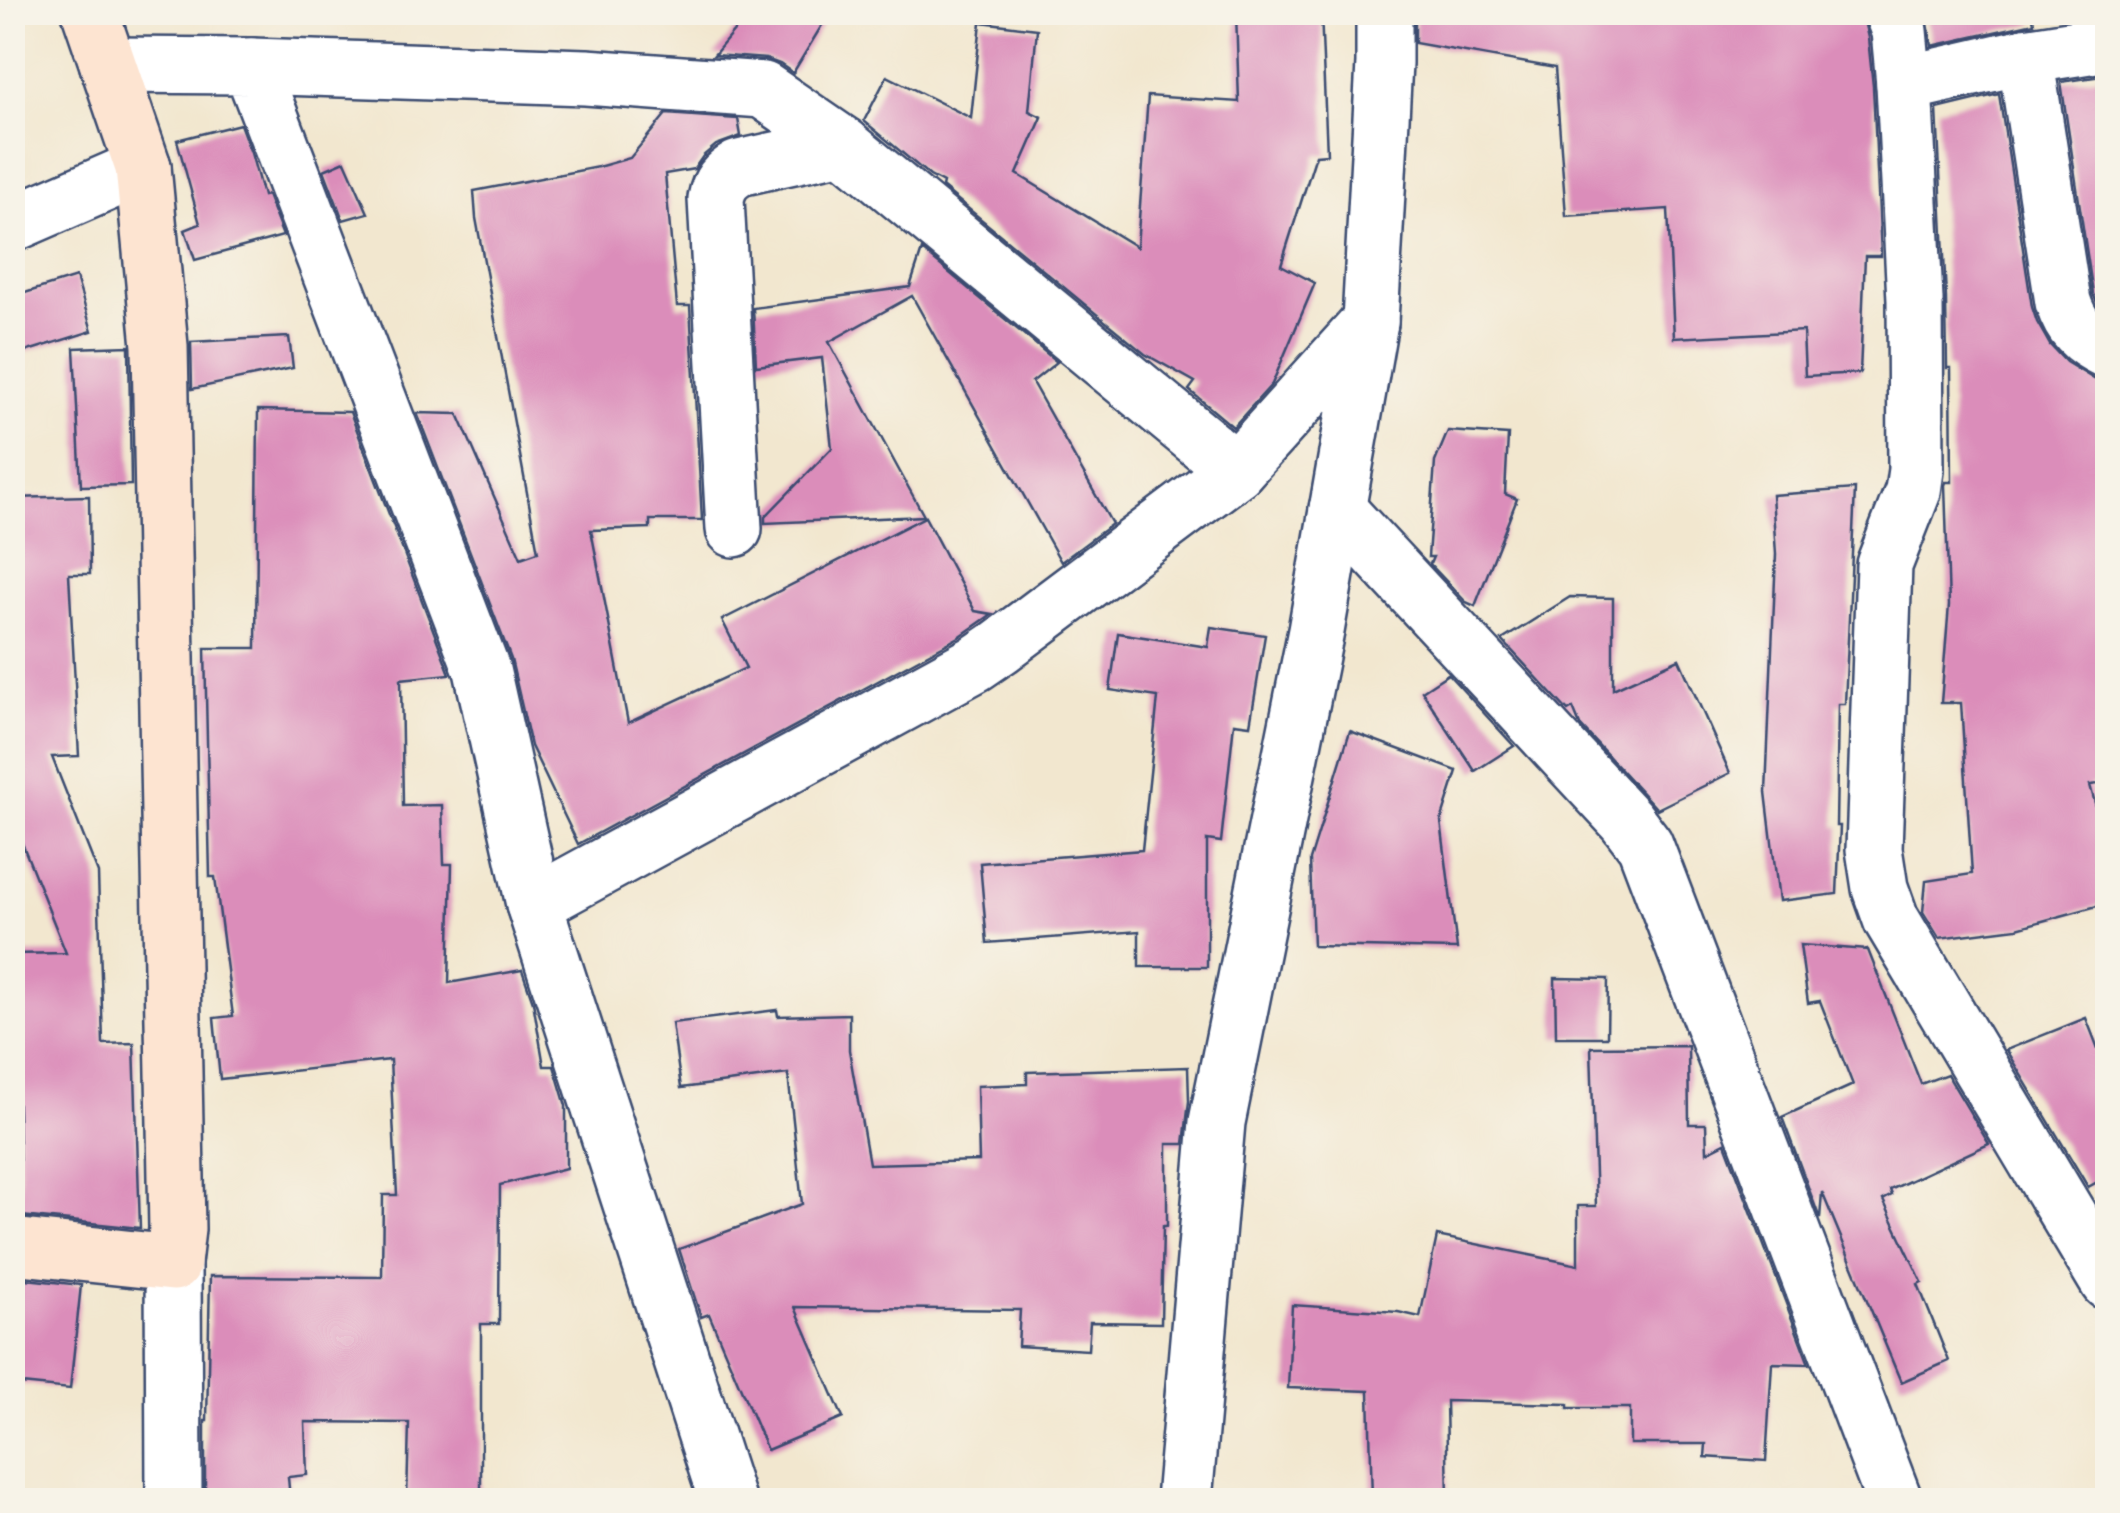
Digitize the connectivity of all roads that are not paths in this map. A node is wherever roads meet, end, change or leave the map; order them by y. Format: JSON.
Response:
{"nodes":[{"id":1,"x":90,"y":12,"type":"edge"},
{"id":2,"x":1384,"y":38,"type":"edge"},
{"id":3,"x":2108,"y":44,"type":"edge"},
{"id":4,"x":1899,"y":49,"type":"edge"},
{"id":5,"x":2025,"y":56,"type":"junction"},
{"id":6,"x":108,"y":65,"type":"junction"},
{"id":7,"x":251,"y":66,"type":"junction"},
{"id":8,"x":843,"y":145,"type":"junction"},
{"id":9,"x":143,"y":167,"type":"junction"},
{"id":10,"x":12,"y":224,"type":"edge"},
{"id":11,"x":1370,"y":322,"type":"junction"},
{"id":12,"x":2108,"y":350,"type":"edge"},
{"id":13,"x":1236,"y":470,"type":"junction"},
{"id":14,"x":1336,"y":509,"type":"junction"},
{"id":15,"x":734,"y":529,"type":"dead end"},
{"id":16,"x":534,"y":904,"type":"junction"},
{"id":17,"x":12,"y":1246,"type":"edge"},
{"id":18,"x":173,"y":1264,"type":"junction"},
{"id":19,"x":2108,"y":1282,"type":"edge"},
{"id":20,"x":174,"y":1500,"type":"edge"},
{"id":21,"x":726,"y":1500,"type":"edge"},
{"id":22,"x":1184,"y":1500,"type":"edge"},
{"id":23,"x":1894,"y":1500,"type":"edge"}],
"edges":[{"from":1,"to":6,"type":"main road"},
{"from":2,"to":11,"type":"street"},
{"from":3,"to":5,"type":"street"},
{"from":4,"to":5,"type":"street"},
{"from":4,"to":19,"type":"street"},
{"from":5,"to":12,"type":"street"},
{"from":6,"to":7,"type":"street"},
{"from":6,"to":9,"type":"main road"},
{"from":7,"to":8,"type":"street"},
{"from":7,"to":16,"type":"street"},
{"from":8,"to":13,"type":"street"},
{"from":8,"to":15,"type":"street"},
{"from":9,"to":10,"type":"street"},
{"from":9,"to":18,"type":"main road"},
{"from":11,"to":13,"type":"street"},
{"from":11,"to":14,"type":"street"},
{"from":13,"to":16,"type":"street"},
{"from":14,"to":22,"type":"street"},
{"from":14,"to":23,"type":"street"},
{"from":16,"to":21,"type":"street"},
{"from":17,"to":18,"type":"main road"},
{"from":18,"to":20,"type":"street"}]}
